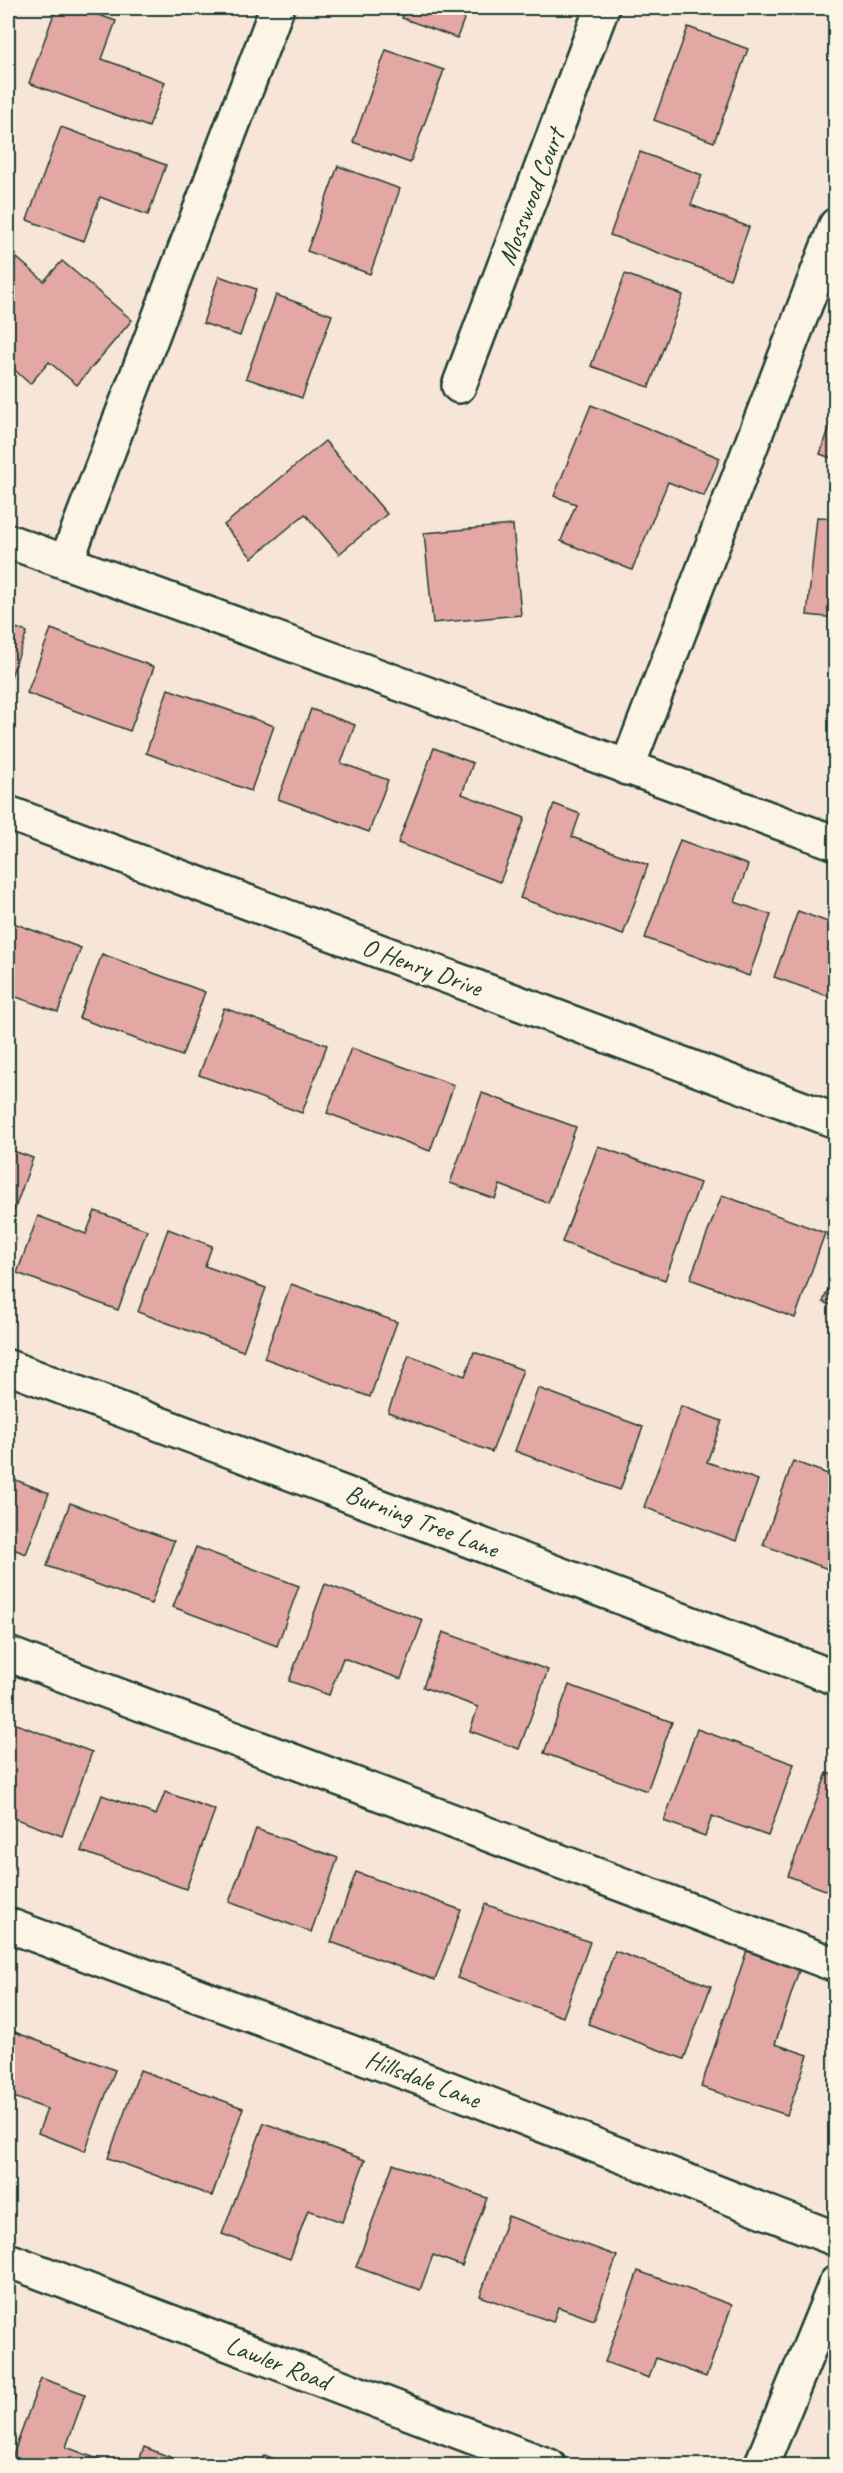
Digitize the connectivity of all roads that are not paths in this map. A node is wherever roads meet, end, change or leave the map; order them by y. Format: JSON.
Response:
{"nodes":[{"id":1,"x":277,"y":8,"type":"edge"},
{"id":2,"x":602,"y":8,"type":"edge"},
{"id":3,"x":836,"y":225,"type":"edge"},
{"id":4,"x":459,"y":386,"type":"dead end"},
{"id":5,"x":8,"y":541,"type":"edge"},
{"id":6,"x":66,"y":562,"type":"junction"},
{"id":7,"x":627,"y":768,"type":"junction"},
{"id":8,"x":8,"y":813,"type":"edge"},
{"id":9,"x":836,"y":843,"type":"edge"},
{"id":10,"x":836,"y":1121,"type":"edge"},
{"id":11,"x":8,"y":1367,"type":"edge"},
{"id":12,"x":8,"y":1654,"type":"edge"},
{"id":13,"x":836,"y":1678,"type":"edge"},
{"id":14,"x":8,"y":1925,"type":"edge"},
{"id":15,"x":836,"y":1965,"type":"edge"},
{"id":16,"x":836,"y":2239,"type":"edge"},
{"id":17,"x":8,"y":2260,"type":"edge"},
{"id":18,"x":836,"y":2283,"type":"edge"},
{"id":19,"x":549,"y":2466,"type":"edge"},
{"id":20,"x":761,"y":2466,"type":"edge"}],
"edges":[{"from":1,"to":6,"type":"street"},
{"from":2,"to":4,"type":"street","name":"Mosswood Court"},
{"from":3,"to":7,"type":"street"},
{"from":5,"to":6,"type":"street"},
{"from":6,"to":7,"type":"street"},
{"from":7,"to":9,"type":"street"},
{"from":8,"to":10,"type":"street","name":"O Henry Drive"},
{"from":11,"to":13,"type":"street","name":"Burning Tree Lane"},
{"from":12,"to":15,"type":"street"},
{"from":14,"to":16,"type":"street","name":"Hillsdale Lane"},
{"from":17,"to":19,"type":"street","name":"Lawler Road"},
{"from":18,"to":20,"type":"street"}]}
